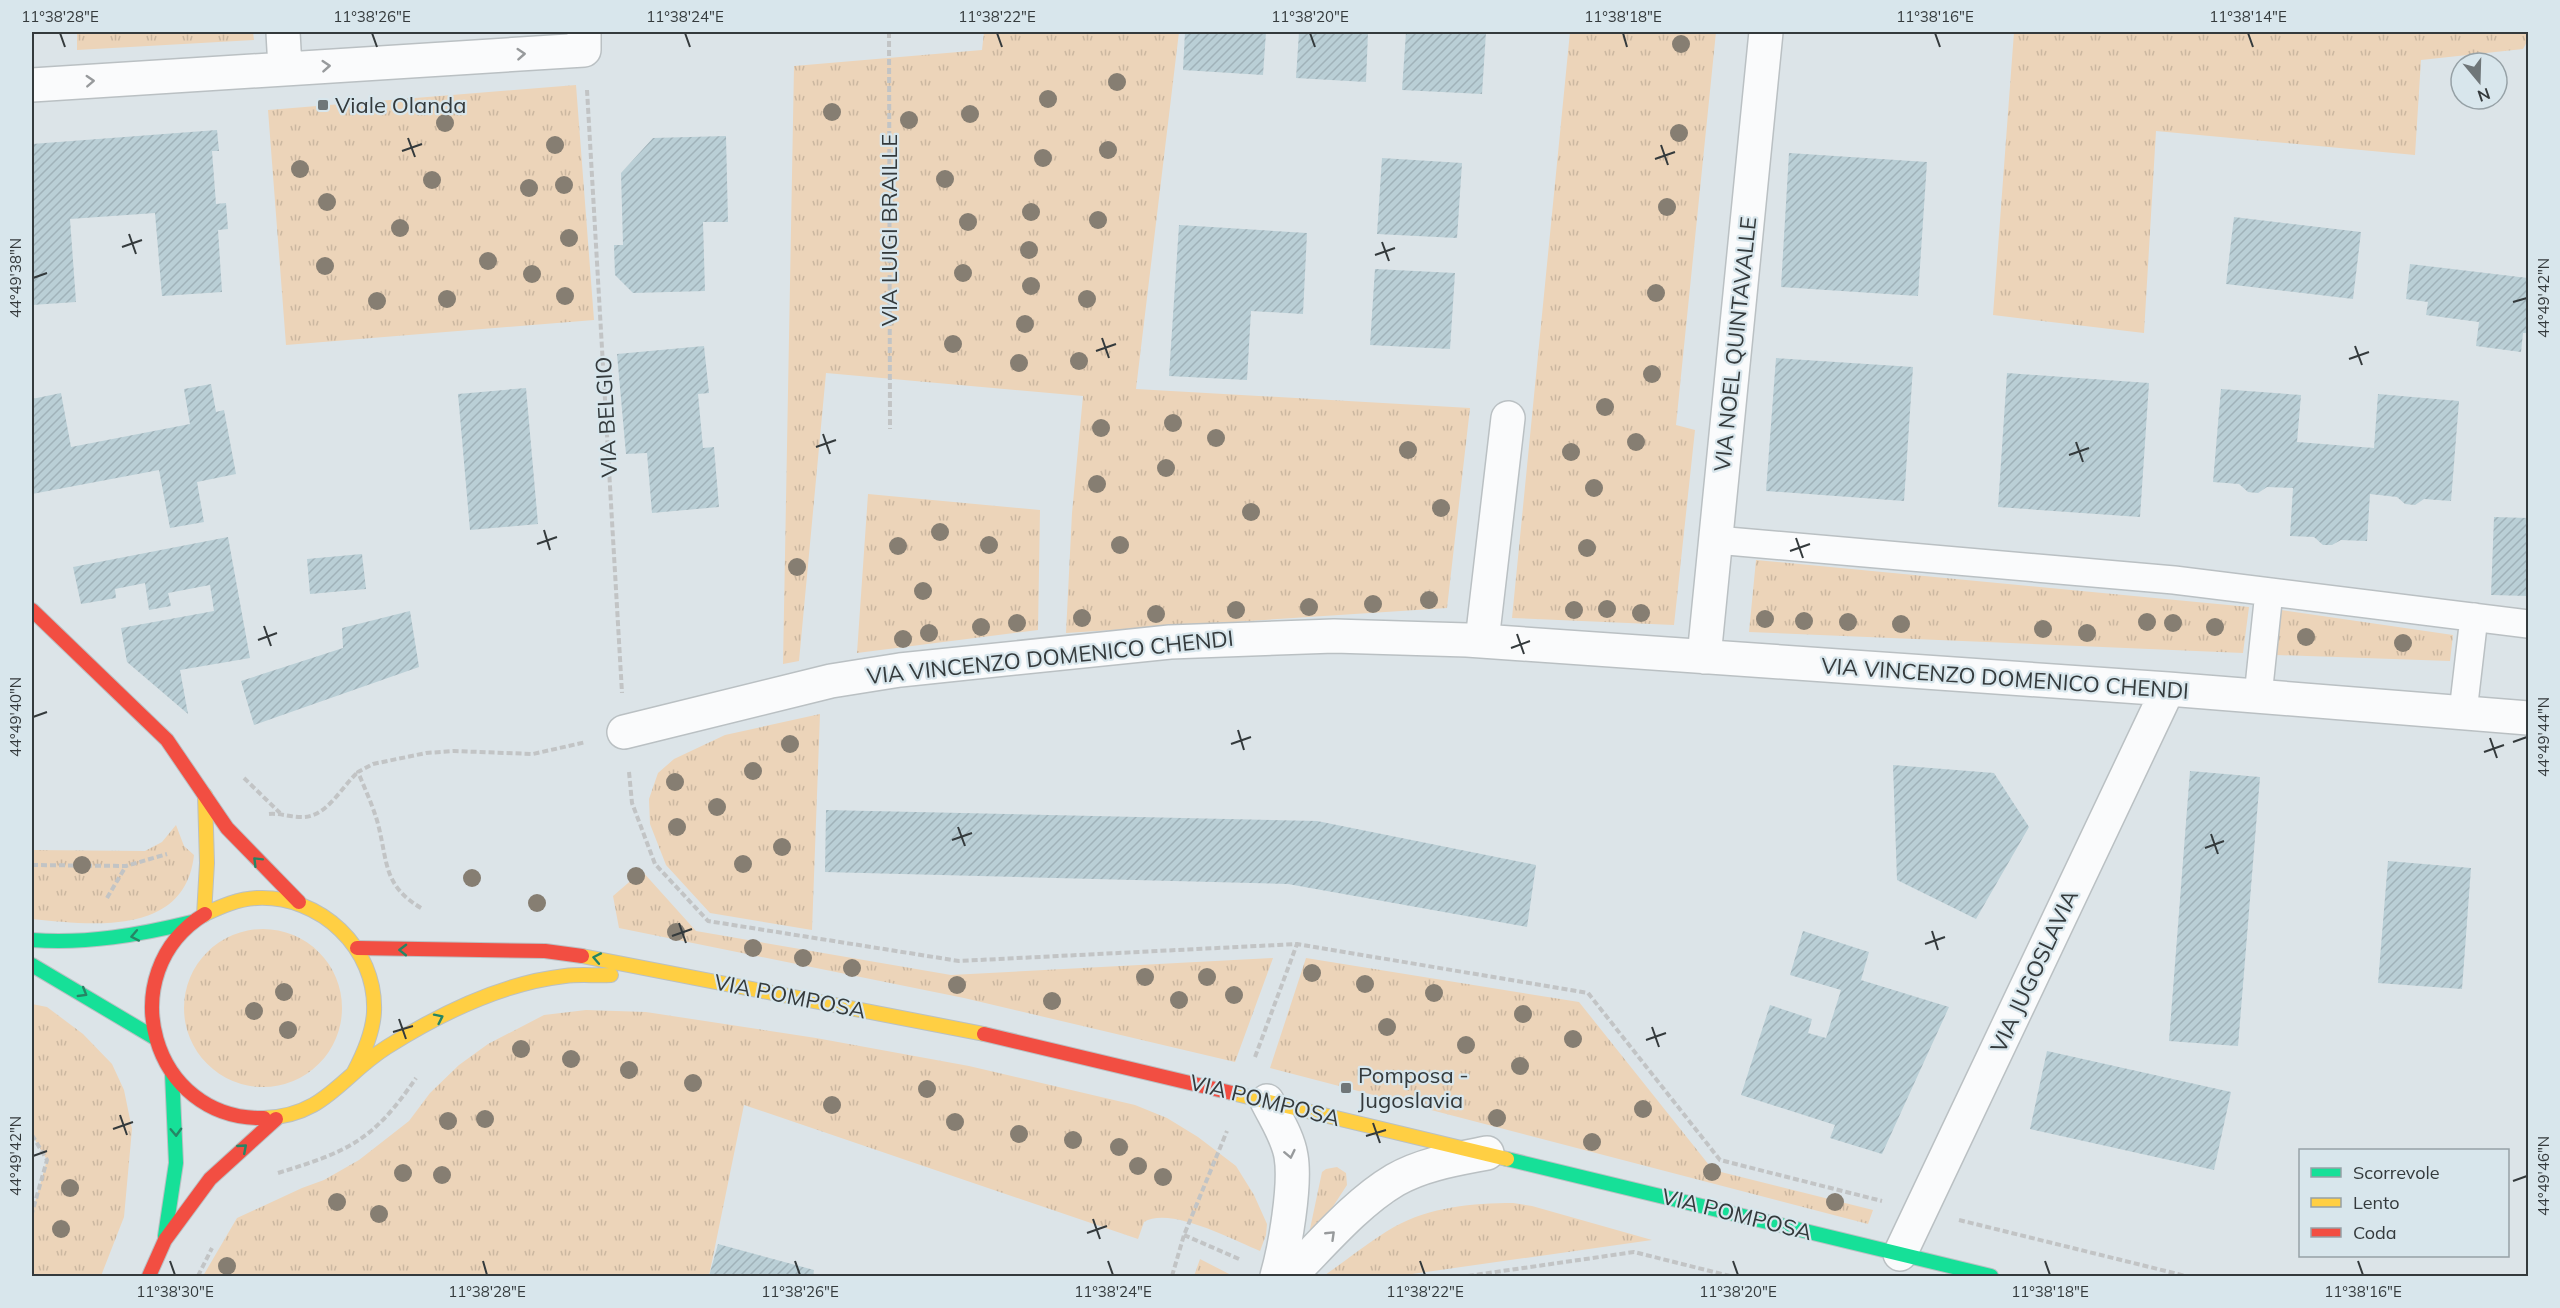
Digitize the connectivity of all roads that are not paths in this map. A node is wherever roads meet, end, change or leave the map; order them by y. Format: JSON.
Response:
{"nodes":[{"id":1,"x":283,"y":32,"type":"edge"},
{"id":2,"x":1766,"y":32,"type":"edge"},
{"id":3,"x":584,"y":41,"type":"edge"},
{"id":4,"x":285,"y":69,"type":"junction"},
{"id":5,"x":32,"y":76,"type":"edge"},
{"id":6,"x":1508,"y":418,"type":"dead end"},
{"id":7,"x":1716,"y":540,"type":"junction"},
{"id":8,"x":2269,"y":592,"type":"junction"},
{"id":9,"x":32,"y":610,"type":"edge"},
{"id":10,"x":2474,"y":617,"type":"junction"},
{"id":11,"x":2529,"y":624,"type":"edge"},
{"id":12,"x":1482,"y":641,"type":"junction"},
{"id":13,"x":1704,"y":657,"type":"junction"},
{"id":14,"x":2168,"y":689,"type":"junction"},
{"id":15,"x":2258,"y":696,"type":"junction"},
{"id":16,"x":2463,"y":712,"type":"junction"},
{"id":17,"x":2529,"y":718,"type":"edge"},
{"id":18,"x":624,"y":732,"type":"road end"},
{"id":19,"x":205,"y":795,"type":"junction"},
{"id":20,"x":299,"y":902,"type":"junction"},
{"id":21,"x":198,"y":918,"type":"junction"},
{"id":22,"x":32,"y":940,"type":"edge"},
{"id":23,"x":357,"y":948,"type":"junction"},
{"id":24,"x":32,"y":965,"type":"edge"},
{"id":25,"x":675,"y":975,"type":"junction"},
{"id":26,"x":155,"y":1038,"type":"junction"},
{"id":27,"x":354,"y":1072,"type":"junction"},
{"id":28,"x":172,"y":1073,"type":"junction"},
{"id":29,"x":1267,"y":1101,"type":"junction"},
{"id":30,"x":276,"y":1119,"type":"junction"},
{"id":31,"x":1487,"y":1153,"type":"junction"},
{"id":32,"x":165,"y":1240,"type":"junction"},
{"id":33,"x":1900,"y":1254,"type":"junction"},
{"id":34,"x":149,"y":1276,"type":"edge"},
{"id":35,"x":1282,"y":1276,"type":"edge"},
{"id":36,"x":1991,"y":1276,"type":"edge"}],
"edges":[{"from":1,"to":4,"type":"street"},
{"from":2,"to":7,"type":"street","name":"VIA NOEL QUINTAVALLE"},
{"from":4,"to":3,"type":"street","one_way":true},
{"from":5,"to":4,"type":"street","one_way":true},
{"from":6,"to":12,"type":"street"},
{"from":7,"to":8,"type":"lane"},
{"from":7,"to":13,"type":"street","name":"VIA NOEL QUINTAVALLE"},
{"from":8,"to":10,"type":"lane"},
{"from":8,"to":15,"type":"lane"},
{"from":9,"to":19,"type":"main road"},
{"from":10,"to":11,"type":"lane"},
{"from":10,"to":16,"type":"lane"},
{"from":12,"to":13,"type":"street","name":"VIA VINCENZO DOMENICO CHENDI"},
{"from":12,"to":18,"type":"street","name":"VIA VINCENZO DOMENICO CHENDI"},
{"from":13,"to":14,"type":"street","name":"VIA VINCENZO DOMENICO CHENDI"},
{"from":14,"to":15,"type":"street","name":"VIA VINCENZO DOMENICO CHENDI"},
{"from":14,"to":33,"type":"street","name":"VIA JUGOSLAVIA"},
{"from":15,"to":16,"type":"street","name":"VIA VINCENZO DOMENICO CHENDI"},
{"from":16,"to":17,"type":"street","name":"VIA VINCENZO DOMENICO CHENDI"},
{"from":20,"to":19,"type":"main road","one_way":true},
{"from":19,"to":21,"type":"main road"},
{"from":20,"to":21,"type":"main road","name":"VIA POMPOSA"},
{"from":20,"to":23,"type":"main road","name":"VIA POMPOSA"},
{"from":21,"to":22,"type":"main road","name":"VIA POMPOSA","one_way":true},
{"from":21,"to":26,"type":"main road","name":"VIA POMPOSA"},
{"from":25,"to":23,"type":"main road","name":"VIA POMPOSA","one_way":true},
{"from":23,"to":27,"type":"main road","name":"VIA POMPOSA"},
{"from":24,"to":26,"type":"main road","one_way":true},
{"from":27,"to":25,"type":"main road","name":"VIA POMPOSA","one_way":true},
{"from":25,"to":29,"type":"main road","name":"VIA POMPOSA"},
{"from":26,"to":28,"type":"main road","name":"VIA POMPOSA"},
{"from":27,"to":30,"type":"main road","name":"VIA POMPOSA"},
{"from":28,"to":30,"type":"main road","name":"VIA POMPOSA"},
{"from":28,"to":32,"type":"main road","one_way":true},
{"from":29,"to":31,"type":"main road","name":"VIA POMPOSA"},
{"from":29,"to":35,"type":"street","one_way":true},
{"from":32,"to":30,"type":"main road","one_way":true},
{"from":31,"to":33,"type":"main road","name":"VIA POMPOSA"},
{"from":35,"to":31,"type":"street","one_way":true},
{"from":32,"to":34,"type":"main road"},
{"from":33,"to":36,"type":"main road","name":"VIA POMPOSA"}]}
